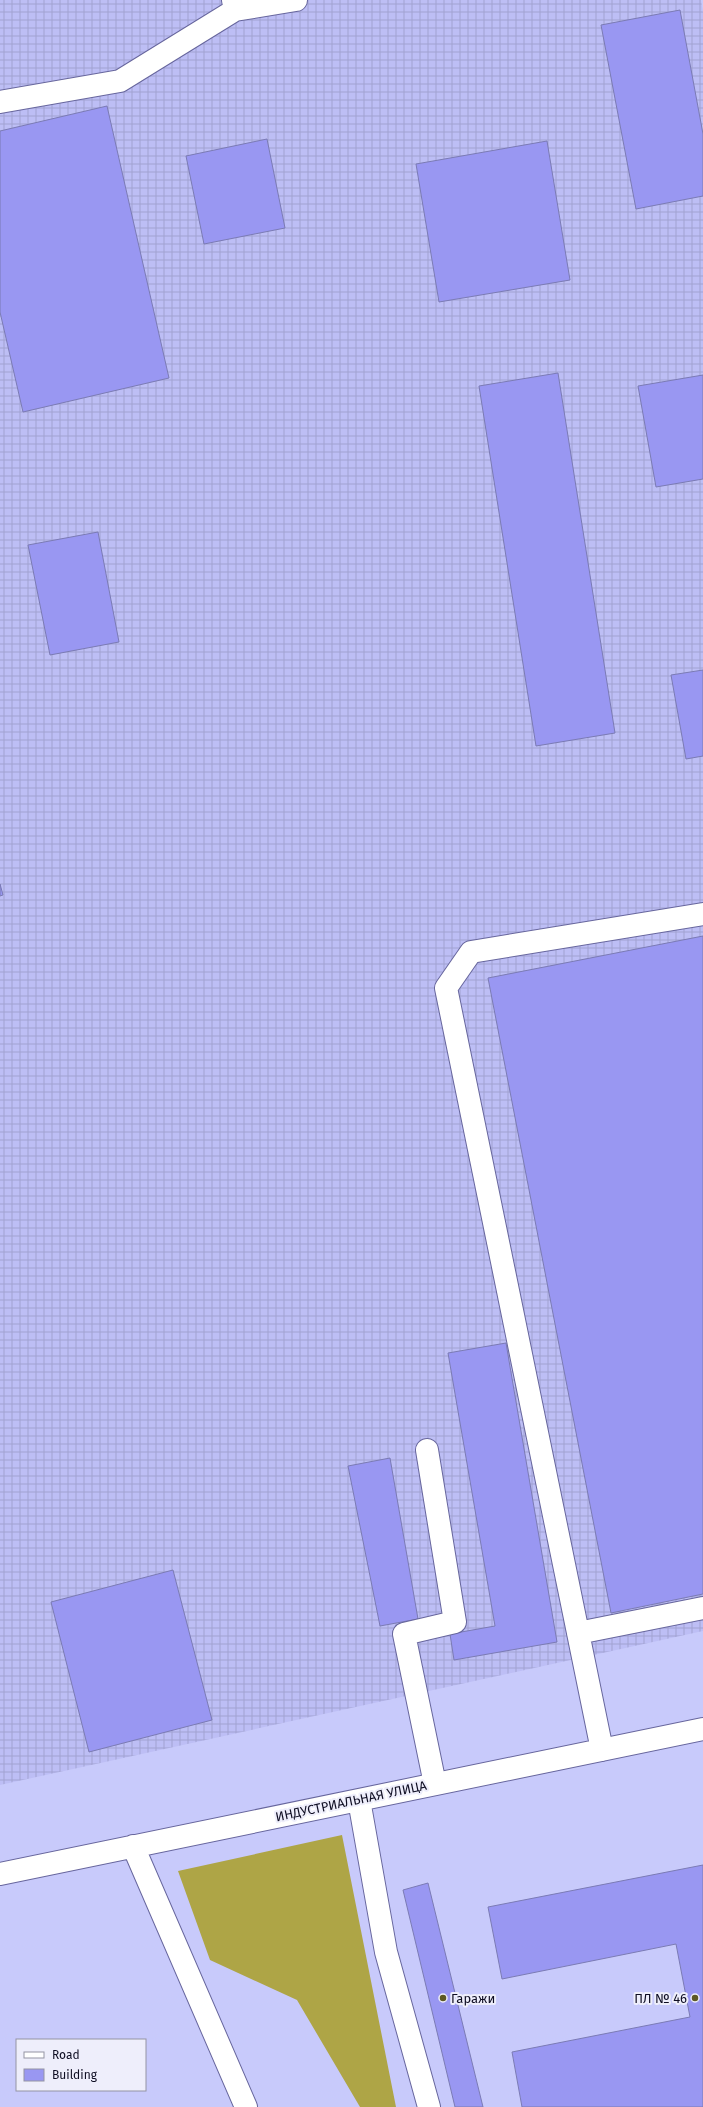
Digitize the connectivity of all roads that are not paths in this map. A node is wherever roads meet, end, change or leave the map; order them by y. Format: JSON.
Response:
{"nodes":[{"id":1,"x":296,"y":0,"type":"edge"},
{"id":2,"x":234,"y":5,"type":"edge"},
{"id":3,"x":0,"y":102,"type":"edge"},
{"id":4,"x":703,"y":914,"type":"edge"},
{"id":5,"x":427,"y":1450,"type":"dead end"},
{"id":6,"x":703,"y":1608,"type":"edge"},
{"id":7,"x":578,"y":1633,"type":"junction"},
{"id":8,"x":703,"y":1729,"type":"edge"},
{"id":9,"x":602,"y":1750,"type":"junction"},
{"id":10,"x":435,"y":1784,"type":"junction"},
{"id":11,"x":359,"y":1800,"type":"junction"},
{"id":12,"x":133,"y":1846,"type":"junction"},
{"id":13,"x":0,"y":1874,"type":"edge"},
{"id":14,"x":246,"y":2107,"type":"edge"},
{"id":15,"x":429,"y":2107,"type":"edge"}],
"edges":[{"from":1,"to":2,"type":"street"},
{"from":2,"to":3,"type":"street"},
{"from":4,"to":7,"type":"street"},
{"from":5,"to":10,"type":"street"},
{"from":6,"to":7,"type":"street"},
{"from":7,"to":9,"type":"street"},
{"from":8,"to":9,"type":"street","name":"ИНДУСТРИАЛЬНАЯ УЛИЦА"},
{"from":9,"to":10,"type":"street","name":"ИНДУСТРИАЛЬНАЯ УЛИЦА"},
{"from":10,"to":11,"type":"street","name":"ИНДУСТРИАЛЬНАЯ УЛИЦА"},
{"from":11,"to":12,"type":"street","name":"ИНДУСТРИАЛЬНАЯ УЛИЦА"},
{"from":11,"to":15,"type":"street"},
{"from":12,"to":13,"type":"street","name":"ИНДУСТРИАЛЬНАЯ УЛИЦА"},
{"from":12,"to":14,"type":"street"}]}
